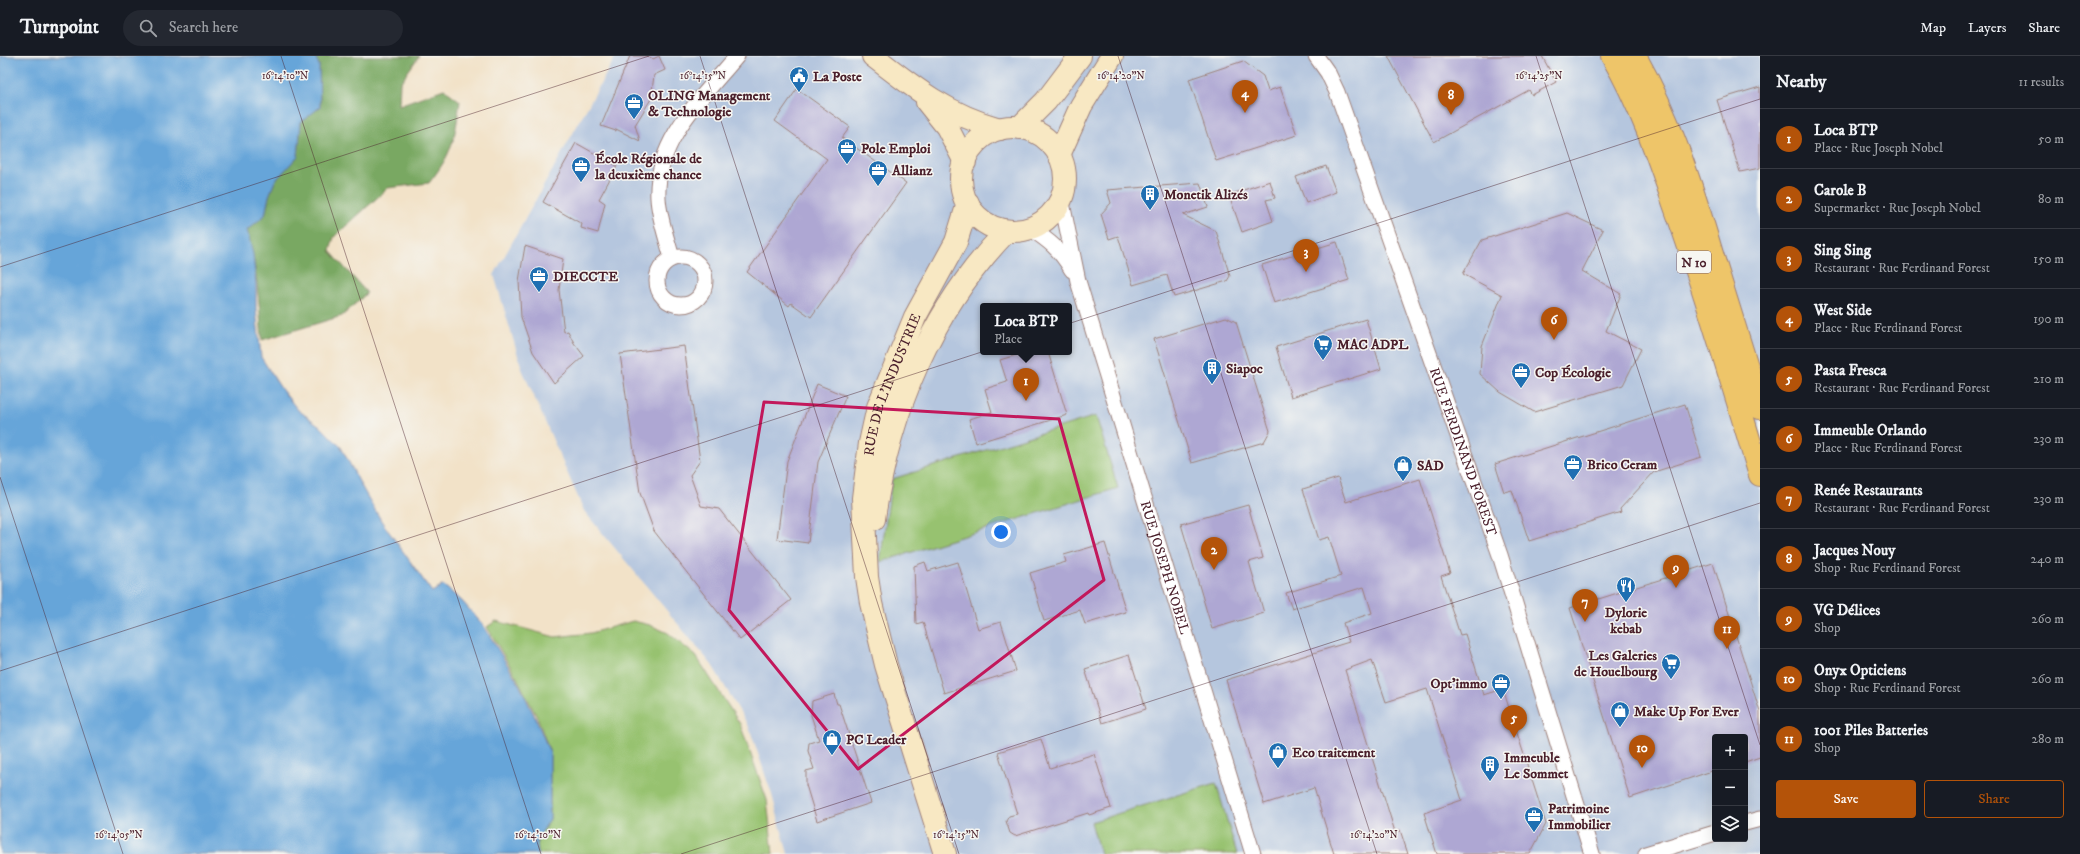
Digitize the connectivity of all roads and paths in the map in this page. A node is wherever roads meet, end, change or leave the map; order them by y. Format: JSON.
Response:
{"nodes":[{"id":1,"x":738,"y":56,"type":"edge"},
{"id":2,"x":873,"y":56,"type":"edge"},
{"id":3,"x":1080,"y":56,"type":"edge"},
{"id":4,"x":1112,"y":56,"type":"edge"},
{"id":5,"x":1316,"y":56,"type":"edge"},
{"id":6,"x":1612,"y":56,"type":"edge"},
{"id":7,"x":1635,"y":56,"type":"edge"},
{"id":8,"x":915,"y":90,"type":"junction"},
{"id":9,"x":1009,"y":128,"type":"junction"},
{"id":10,"x":1059,"y":155,"type":"junction"},
{"id":11,"x":965,"y":162,"type":"junction"},
{"id":12,"x":1062,"y":198,"type":"junction"},
{"id":13,"x":968,"y":203,"type":"junction"},
{"id":14,"x":1030,"y":228,"type":"junction"},
{"id":15,"x":1007,"y":231,"type":"junction"},
{"id":16,"x":672,"y":258,"type":"dead end"},
{"id":17,"x":1078,"y":281,"type":"junction"},
{"id":18,"x":1760,"y":408,"type":"edge"},
{"id":19,"x":1760,"y":475,"type":"edge"},
{"id":20,"x":867,"y":578,"type":"junction"},
{"id":21,"x":1760,"y":819,"type":"edge"},
{"id":22,"x":1748,"y":822,"type":"edge"},
{"id":23,"x":1712,"y":834,"type":"edge"},
{"id":24,"x":945,"y":854,"type":"edge"},
{"id":25,"x":1253,"y":854,"type":"edge"},
{"id":26,"x":1592,"y":854,"type":"edge"},
{"id":27,"x":1646,"y":854,"type":"edge"}],
"edges":[{"from":1,"to":16,"type":"street"},
{"from":2,"to":8,"type":"main road"},
{"from":3,"to":9,"type":"main road"},
{"from":4,"to":10,"type":"main road"},
{"from":5,"to":26,"type":"street","name":"RUE FERDINAND FOREST"},
{"from":6,"to":19,"type":"main road","number":"N 10"},
{"from":7,"to":18,"type":"main road","number":"N 10"},
{"from":8,"to":9,"type":"main road"},
{"from":8,"to":11,"type":"main road"},
{"from":9,"to":10,"type":"main road"},
{"from":9,"to":11,"type":"main road"},
{"from":10,"to":12,"type":"main road"},
{"from":11,"to":13,"type":"main road"},
{"from":12,"to":14,"type":"main road"},
{"from":12,"to":17,"type":"street","name":"RUE JOSEPH NOBEL"},
{"from":13,"to":15,"type":"main road"},
{"from":13,"to":20,"type":"main road","name":"RUE DE L'INDUSTRIE"},
{"from":14,"to":15,"type":"main road"},
{"from":14,"to":17,"type":"street","name":"RUE JOSEPH NOBEL"},
{"from":15,"to":20,"type":"main road","name":"RUE DE L'INDUSTRIE"},
{"from":17,"to":25,"type":"street","name":"RUE JOSEPH NOBEL"},
{"from":20,"to":24,"type":"main road","name":"RUE DE L'INDUSTRIE"},
{"from":21,"to":22,"type":"street"},
{"from":23,"to":27,"type":"street"}]}
